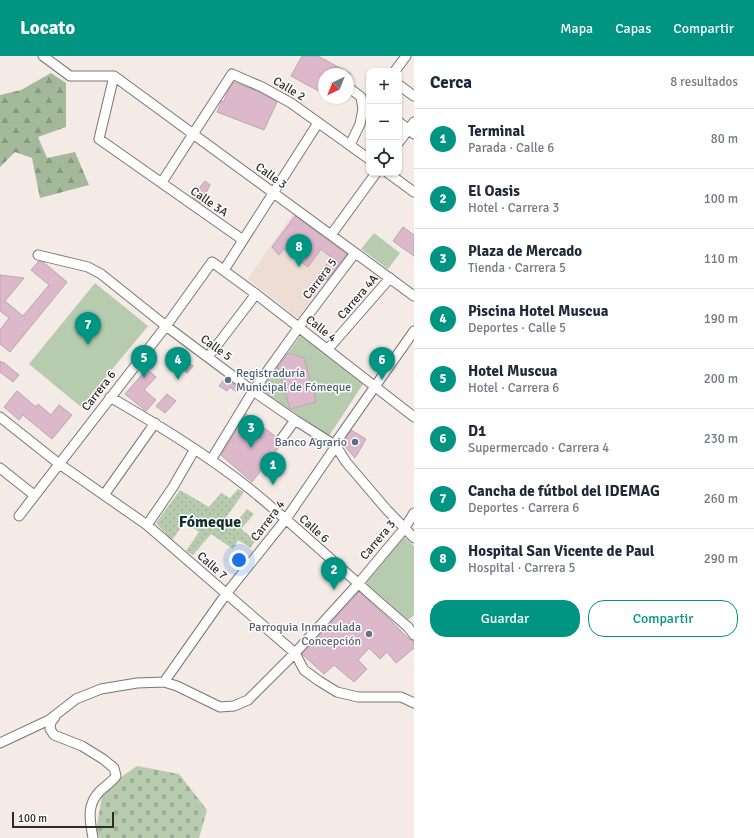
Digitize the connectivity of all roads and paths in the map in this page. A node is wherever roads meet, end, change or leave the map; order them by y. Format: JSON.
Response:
{"nodes":[{"id":1,"x":43,"y":56,"type":"edge"},
{"id":2,"x":406,"y":56,"type":"edge"},
{"id":3,"x":410,"y":56,"type":"edge"},
{"id":4,"x":414,"y":59,"type":"edge"},
{"id":5,"x":397,"y":68,"type":"edge"},
{"id":6,"x":114,"y":76,"type":"junction"},
{"id":7,"x":402,"y":87,"type":"edge"},
{"id":8,"x":354,"y":92,"type":"edge"},
{"id":9,"x":414,"y":96,"type":"edge"},
{"id":10,"x":318,"y":123,"type":"junction"},
{"id":11,"x":402,"y":123,"type":"edge"},
{"id":12,"x":412,"y":128,"type":"edge"},
{"id":13,"x":193,"y":134,"type":"junction"},
{"id":14,"x":401,"y":140,"type":"edge"},
{"id":15,"x":350,"y":145,"type":"junction"},
{"id":16,"x":366,"y":157,"type":"edge"},
{"id":17,"x":374,"y":176,"type":"edge"},
{"id":18,"x":392,"y":176,"type":"edge"},
{"id":19,"x":162,"y":182,"type":"junction"},
{"id":20,"x":414,"y":192,"type":"edge"},
{"id":21,"x":273,"y":193,"type":"junction"},
{"id":22,"x":331,"y":235,"type":"junction"},
{"id":23,"x":243,"y":240,"type":"junction"},
{"id":24,"x":355,"y":253,"type":"junction"},
{"id":25,"x":38,"y":255,"type":"dead end"},
{"id":26,"x":212,"y":262,"type":"joint"},
{"id":27,"x":224,"y":270,"type":"junction"},
{"id":28,"x":390,"y":278,"type":"junction"},
{"id":29,"x":256,"y":294,"type":"junction"},
{"id":30,"x":414,"y":296,"type":"edge"},
{"id":31,"x":166,"y":326,"type":"junction"},
{"id":32,"x":299,"y":327,"type":"junction"},
{"id":33,"x":414,"y":331,"type":"edge"},
{"id":34,"x":328,"y":350,"type":"junction"},
{"id":35,"x":208,"y":357,"type":"junction"},
{"id":36,"x":375,"y":387,"type":"junction"},
{"id":37,"x":254,"y":391,"type":"junction"},
{"id":38,"x":110,"y":397,"type":"junction"},
{"id":39,"x":0,"y":417,"type":"edge"},
{"id":40,"x":414,"y":417,"type":"edge"},
{"id":41,"x":295,"y":420,"type":"junction"},
{"id":42,"x":155,"y":423,"type":"junction"},
{"id":43,"x":280,"y":441,"type":"dead end"},
{"id":44,"x":336,"y":446,"type":"junction"},
{"id":45,"x":195,"y":449,"type":"junction"},
{"id":46,"x":211,"y":460,"type":"junction"},
{"id":47,"x":58,"y":463,"type":"junction"},
{"id":48,"x":0,"y":468,"type":"edge"},
{"id":49,"x":34,"y":495,"type":"junction"},
{"id":50,"x":104,"y":495,"type":"junction"},
{"id":51,"x":414,"y":513,"type":"edge"},
{"id":52,"x":19,"y":516,"type":"dead end"},
{"id":53,"x":286,"y":519,"type":"junction"},
{"id":54,"x":146,"y":525,"type":"junction"},
{"id":55,"x":404,"y":529,"type":"junction"},
{"id":56,"x":414,"y":538,"type":"edge"},
{"id":57,"x":358,"y":584,"type":"junction"},
{"id":58,"x":226,"y":594,"type":"junction"},
{"id":59,"x":411,"y":625,"type":"edge"},
{"id":60,"x":414,"y":635,"type":"edge"},
{"id":61,"x":295,"y":653,"type":"junction"},
{"id":62,"x":164,"y":682,"type":"junction"},
{"id":63,"x":414,"y":703,"type":"edge"},
{"id":64,"x":57,"y":714,"type":"junction"},
{"id":65,"x":0,"y":743,"type":"edge"},
{"id":66,"x":93,"y":838,"type":"edge"}],
"edges":[{"from":1,"to":6,"type":"street"},
{"from":2,"to":5,"type":"street"},
{"from":3,"to":4,"type":"street"},
{"from":6,"to":13,"type":"street","name":"Calle 3"},
{"from":6,"to":19,"type":"street","name":"Calle 3A"},
{"from":7,"to":9,"type":"street"},
{"from":8,"to":15,"type":"street"},
{"from":10,"to":13,"type":"street","name":"Calle 2"},
{"from":10,"to":15,"type":"street","name":"Calle 2"},
{"from":10,"to":21,"type":"street"},
{"from":11,"to":12,"type":"street"},
{"from":12,"to":14,"type":"street"},
{"from":13,"to":19,"type":"street"},
{"from":13,"to":21,"type":"street","name":"Calle 3"},
{"from":15,"to":16,"type":"street","name":"Calle 2"},
{"from":17,"to":22,"type":"street"},
{"from":18,"to":20,"type":"street"},
{"from":19,"to":23,"type":"street","name":"Calle 3A"},
{"from":21,"to":22,"type":"street","name":"Calle 3"},
{"from":21,"to":23,"type":"street"},
{"from":22,"to":24,"type":"street","name":"Calle 3"},
{"from":23,"to":27,"type":"street"},
{"from":24,"to":28,"type":"street","name":"Calle 3"},
{"from":24,"to":32,"type":"street","name":"Carrera 5"},
{"from":25,"to":31,"type":"street","name":"Calle 5"},
{"from":26,"to":27,"type":"street","name":"Calle 4"},
{"from":26,"to":31,"type":"street","name":"Carrera 6"},
{"from":27,"to":29,"type":"street","name":"Calle 4"},
{"from":28,"to":30,"type":"street","name":"Calle 3"},
{"from":28,"to":34,"type":"street","name":"Carrera 4A"},
{"from":29,"to":32,"type":"street","name":"Calle 4"},
{"from":29,"to":35,"type":"street"},
{"from":31,"to":35,"type":"street","name":"Calle 5"},
{"from":31,"to":38,"type":"street","name":"Carrera 6"},
{"from":32,"to":34,"type":"street","name":"Calle 4"},
{"from":32,"to":37,"type":"street","name":"Carrera 5"},
{"from":33,"to":36,"type":"street","name":"Carrera 4"},
{"from":34,"to":36,"type":"street","name":"Calle 4"},
{"from":35,"to":37,"type":"street","name":"Calle 5"},
{"from":36,"to":40,"type":"street","name":"Calle 4"},
{"from":36,"to":44,"type":"street","name":"Carrera 4"},
{"from":37,"to":41,"type":"street","name":"Calle 5"},
{"from":37,"to":46,"type":"street","name":"Carrera 5"},
{"from":38,"to":42,"type":"street","name":"Calle 6"},
{"from":38,"to":47,"type":"street","name":"Carrera 6"},
{"from":39,"to":47,"type":"street","name":"Calle 7"},
{"from":41,"to":43,"type":"street"},
{"from":41,"to":44,"type":"street","name":"Calle 5"},
{"from":42,"to":45,"type":"street","name":"Calle 6"},
{"from":42,"to":50,"type":"street"},
{"from":44,"to":53,"type":"street","name":"Carrera 4"},
{"from":44,"to":55,"type":"street","name":"Calle 5"},
{"from":45,"to":46,"type":"street","name":"Calle 6"},
{"from":45,"to":54,"type":"street"},
{"from":46,"to":53,"type":"street","name":"Calle 6"},
{"from":47,"to":49,"type":"street","name":"Carrera 6"},
{"from":47,"to":50,"type":"street","name":"Calle 7"},
{"from":48,"to":49,"type":"street"},
{"from":49,"to":52,"type":"street","name":"Carrera 6"},
{"from":50,"to":54,"type":"street","name":"Calle 7"},
{"from":51,"to":55,"type":"street","name":"Carrera 3"},
{"from":53,"to":57,"type":"street","name":"Calle 6"},
{"from":53,"to":58,"type":"street","name":"Carrera 4"},
{"from":54,"to":58,"type":"street","name":"Calle 7"},
{"from":55,"to":56,"type":"street","name":"Calle 5"},
{"from":55,"to":57,"type":"street","name":"Carrera 3"},
{"from":57,"to":59,"type":"street","name":"Calle 6"},
{"from":57,"to":61,"type":"street","name":"Carrera 3"},
{"from":58,"to":61,"type":"street","name":"Calle 7"},
{"from":58,"to":62,"type":"street","name":"Carrera 4"},
{"from":59,"to":60,"type":"street","name":"Calle 6"},
{"from":61,"to":62,"type":"street","name":"Carrera 3"},
{"from":61,"to":63,"type":"street","name":"Calle 7"},
{"from":62,"to":64,"type":"street"},
{"from":64,"to":65,"type":"street"},
{"from":64,"to":66,"type":"street"}]}
